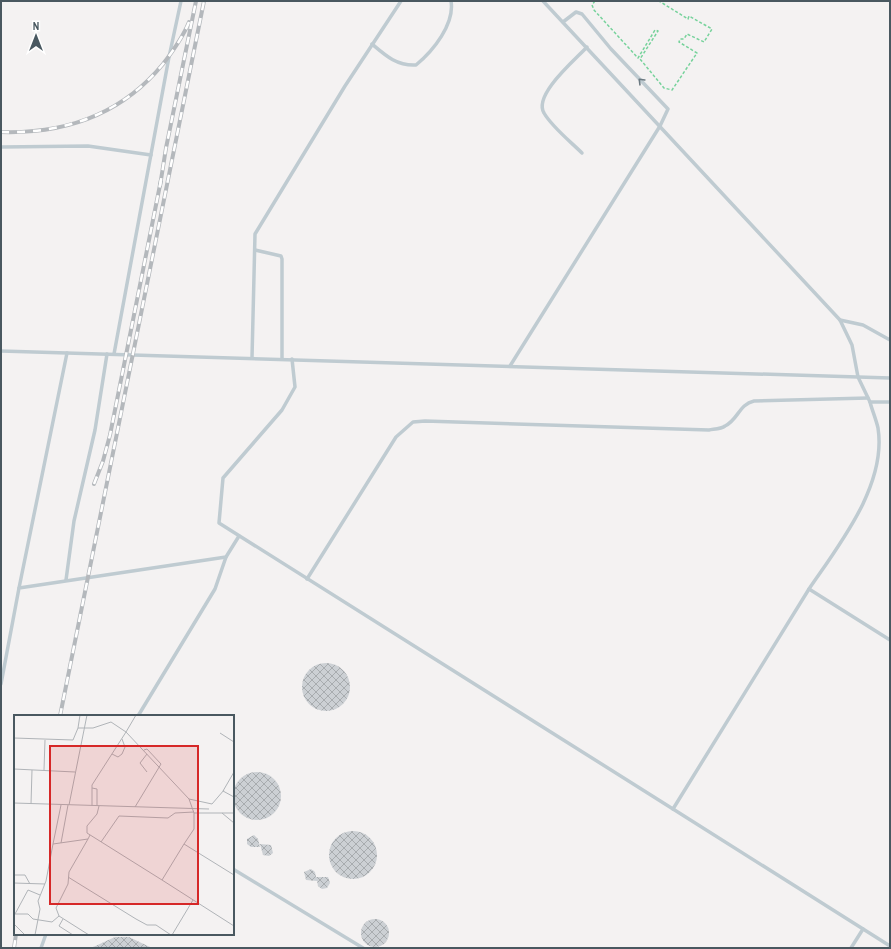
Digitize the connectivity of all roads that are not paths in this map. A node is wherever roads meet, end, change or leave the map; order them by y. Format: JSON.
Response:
{"nodes":[{"id":1,"x":181,"y":1,"type":"edge"},
{"id":2,"x":401,"y":1,"type":"edge"},
{"id":3,"x":451,"y":1,"type":"edge"},
{"id":4,"x":543,"y":1,"type":"edge"},
{"id":5,"x":563,"y":22,"type":"junction"},
{"id":6,"x":372,"y":44,"type":"junction"},
{"id":7,"x":587,"y":47,"type":"junction"},
{"id":8,"x":660,"y":126,"type":"junction"},
{"id":9,"x":1,"y":146,"type":"edge"},
{"id":10,"x":582,"y":153,"type":"dead end"},
{"id":11,"x":151,"y":155,"type":"junction"},
{"id":12,"x":255,"y":250,"type":"junction"},
{"id":13,"x":840,"y":320,"type":"junction"},
{"id":14,"x":890,"y":340,"type":"edge"},
{"id":15,"x":1,"y":351,"type":"edge"},
{"id":16,"x":67,"y":353,"type":"junction"},
{"id":17,"x":107,"y":354,"type":"junction"},
{"id":18,"x":114,"y":354,"type":"junction"},
{"id":19,"x":252,"y":358,"type":"junction"},
{"id":20,"x":282,"y":358,"type":"junction"},
{"id":21,"x":292,"y":359,"type":"junction"},
{"id":22,"x":510,"y":366,"type":"junction"},
{"id":23,"x":858,"y":377,"type":"junction"},
{"id":24,"x":890,"y":378,"type":"edge"},
{"id":25,"x":869,"y":400,"type":"junction"},
{"id":26,"x":890,"y":402,"type":"edge"},
{"id":27,"x":239,"y":536,"type":"junction"},
{"id":28,"x":226,"y":557,"type":"junction"},
{"id":29,"x":307,"y":578,"type":"junction"},
{"id":30,"x":66,"y":580,"type":"junction"},
{"id":31,"x":19,"y":588,"type":"junction"},
{"id":32,"x":809,"y":589,"type":"junction"},
{"id":33,"x":890,"y":640,"type":"edge"},
{"id":34,"x":1,"y":684,"type":"edge"},
{"id":35,"x":139,"y":715,"type":"edge"},
{"id":36,"x":672,"y":809,"type":"junction"},
{"id":37,"x":234,"y":870,"type":"edge"},
{"id":38,"x":862,"y":929,"type":"junction"},
{"id":39,"x":46,"y":935,"type":"edge"},
{"id":40,"x":890,"y":946,"type":"edge"},
{"id":41,"x":41,"y":948,"type":"edge"},
{"id":42,"x":363,"y":948,"type":"edge"},
{"id":43,"x":851,"y":948,"type":"edge"}],
"edges":[{"from":1,"to":11,"type":"lane"},
{"from":2,"to":6,"type":"lane"},
{"from":3,"to":6,"type":"lane"},
{"from":4,"to":5,"type":"lane"},
{"from":5,"to":7,"type":"lane"},
{"from":8,"to":5,"type":"lane","one_way":true},
{"from":6,"to":12,"type":"lane"},
{"from":7,"to":8,"type":"lane"},
{"from":7,"to":10,"type":"lane"},
{"from":8,"to":13,"type":"lane"},
{"from":8,"to":22,"type":"lane"},
{"from":9,"to":11,"type":"lane"},
{"from":11,"to":18,"type":"lane"},
{"from":12,"to":19,"type":"lane"},
{"from":12,"to":20,"type":"lane"},
{"from":13,"to":14,"type":"lane"},
{"from":13,"to":23,"type":"lane"},
{"from":15,"to":16,"type":"lane"},
{"from":16,"to":17,"type":"lane"},
{"from":16,"to":31,"type":"lane"},
{"from":17,"to":18,"type":"lane"},
{"from":17,"to":30,"type":"lane"},
{"from":18,"to":19,"type":"lane"},
{"from":19,"to":20,"type":"lane"},
{"from":20,"to":21,"type":"lane"},
{"from":21,"to":22,"type":"lane"},
{"from":21,"to":27,"type":"lane"},
{"from":22,"to":23,"type":"lane"},
{"from":23,"to":24,"type":"lane"},
{"from":23,"to":25,"type":"lane"},
{"from":25,"to":26,"type":"lane"},
{"from":25,"to":29,"type":"lane"},
{"from":25,"to":32,"type":"lane"},
{"from":27,"to":28,"type":"lane"},
{"from":27,"to":29,"type":"lane"},
{"from":28,"to":30,"type":"lane"},
{"from":28,"to":35,"type":"lane"},
{"from":29,"to":36,"type":"lane"},
{"from":30,"to":31,"type":"lane"},
{"from":31,"to":34,"type":"lane"},
{"from":32,"to":33,"type":"lane"},
{"from":32,"to":36,"type":"lane"},
{"from":36,"to":38,"type":"lane"},
{"from":37,"to":42,"type":"lane"},
{"from":38,"to":40,"type":"lane"},
{"from":38,"to":43,"type":"lane"},
{"from":39,"to":41,"type":"lane"}]}
